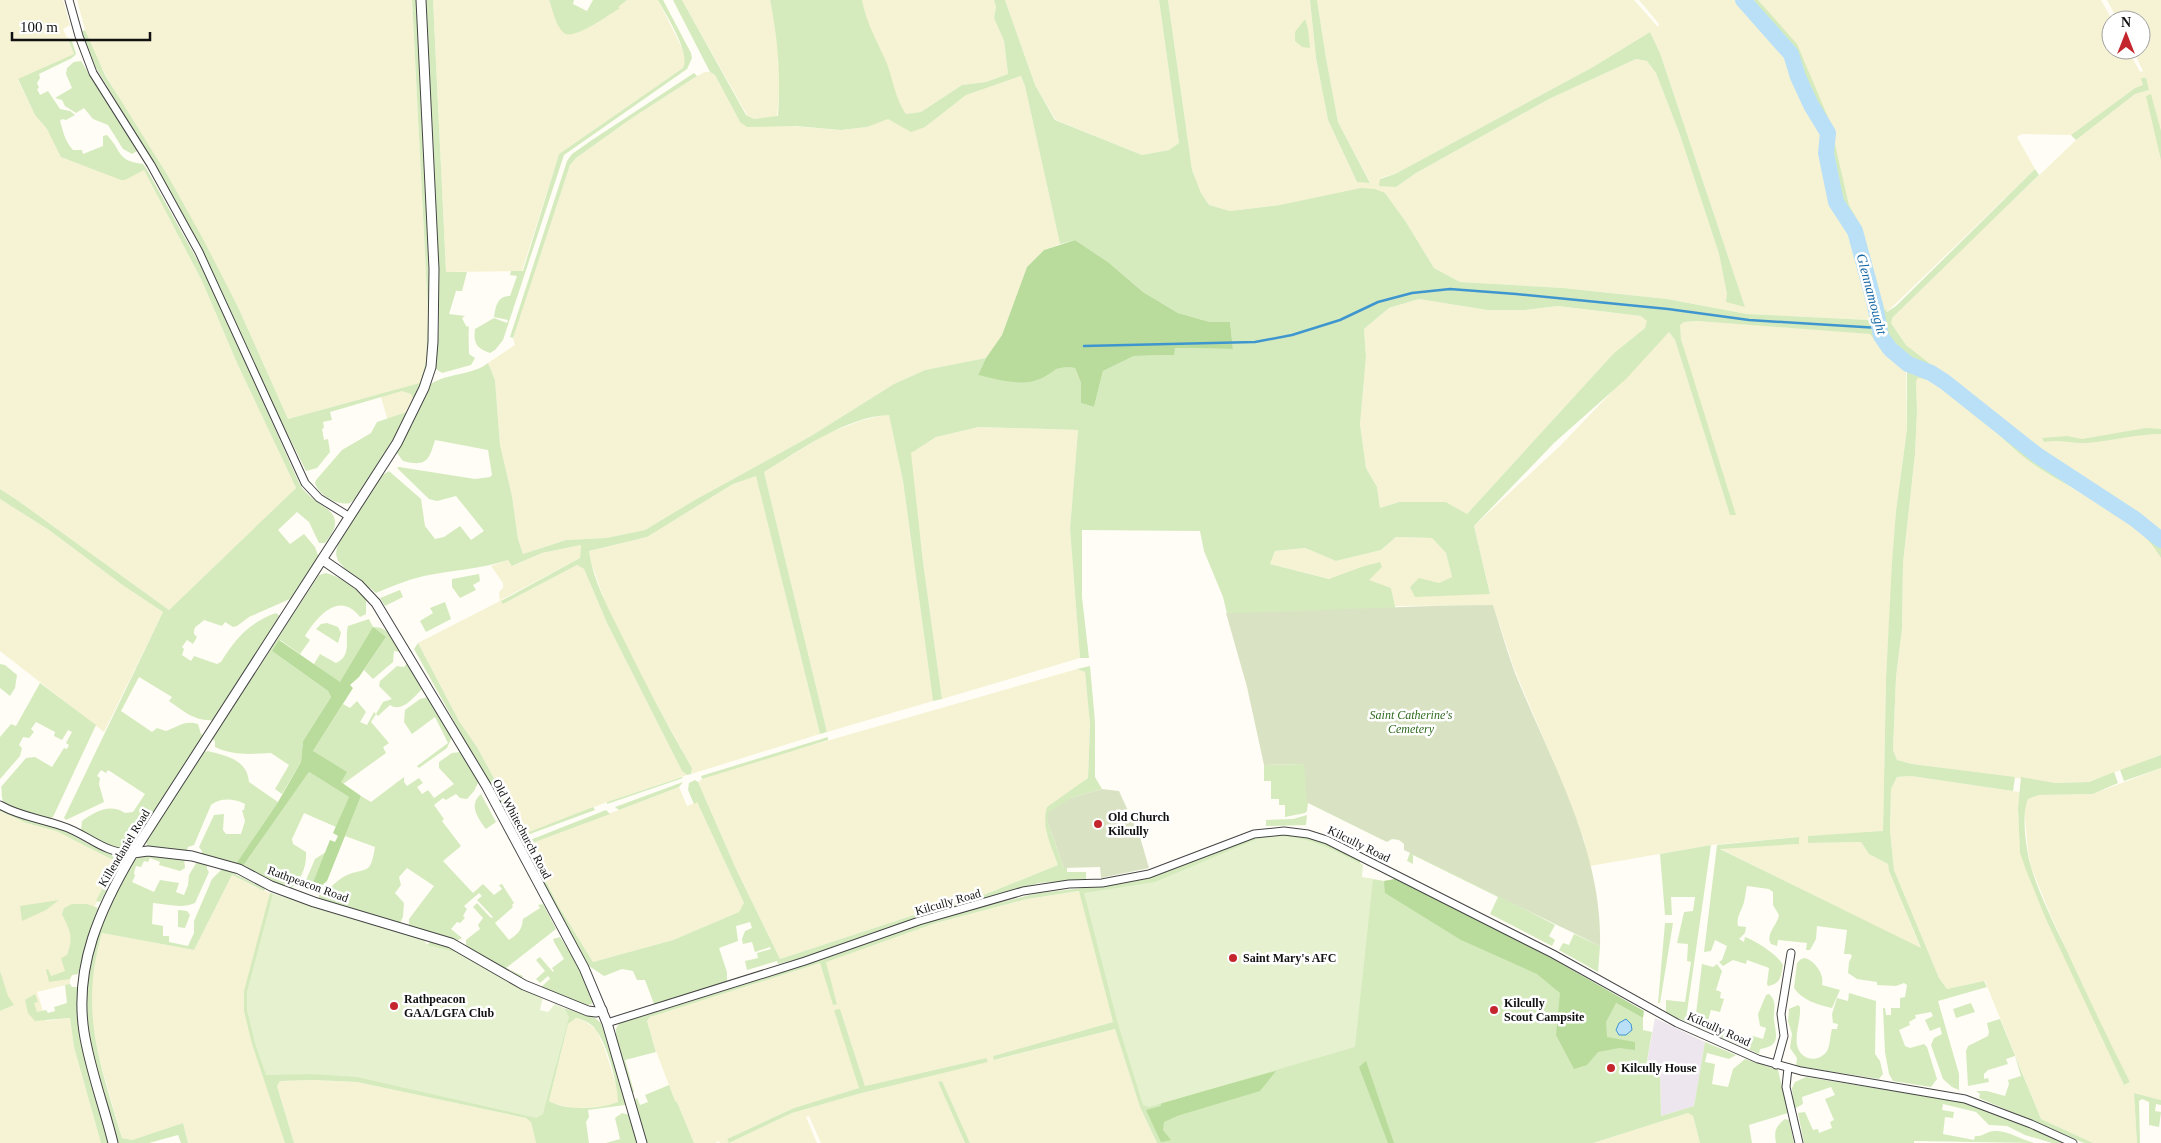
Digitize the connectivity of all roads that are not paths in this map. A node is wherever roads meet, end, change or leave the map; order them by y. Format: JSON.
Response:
{"nodes":[{"id":1,"x":69,"y":0,"type":"edge"},
{"id":2,"x":422,"y":0,"type":"edge"},
{"id":3,"x":350,"y":517,"type":"junction"},
{"id":4,"x":323,"y":560,"type":"junction"},
{"id":5,"x":0,"y":805,"type":"edge"},
{"id":6,"x":133,"y":853,"type":"junction"},
{"id":7,"x":1791,"y":953,"type":"dead end"},
{"id":8,"x":602,"y":1010,"type":"junction"},
{"id":9,"x":607,"y":1023,"type":"junction"},
{"id":10,"x":1776,"y":1065,"type":"junction"},
{"id":11,"x":1788,"y":1068,"type":"junction"},
{"id":12,"x":113,"y":1143,"type":"edge"},
{"id":13,"x":642,"y":1143,"type":"edge"},
{"id":14,"x":1799,"y":1143,"type":"edge"},
{"id":15,"x":2074,"y":1143,"type":"edge"}],
"edges":[{"from":1,"to":3,"type":"street"},
{"from":2,"to":3,"type":"street","name":"Killendaniel Road"},
{"from":3,"to":4,"type":"street","name":"Killendaniel Road"},
{"from":4,"to":6,"type":"street","name":"Killendaniel Road"},
{"from":4,"to":8,"type":"street","name":"Old Whitechurch Road"},
{"from":5,"to":6,"type":"street","name":"Rathpeacon Road"},
{"from":6,"to":8,"type":"street","name":"Rathpeacon Road"},
{"from":6,"to":12,"type":"street","name":"Killendaniel Road"},
{"from":7,"to":10,"type":"street"},
{"from":8,"to":9,"type":"street","name":"Old Whitechurch Road"},
{"from":9,"to":10,"type":"street","name":"Kilcully Road"},
{"from":9,"to":13,"type":"street","name":"Old Whitechurch Road"},
{"from":10,"to":11,"type":"street","name":"Kilcully Road"},
{"from":11,"to":14,"type":"street"},
{"from":11,"to":15,"type":"street","name":"Kilcully Road"}]}
